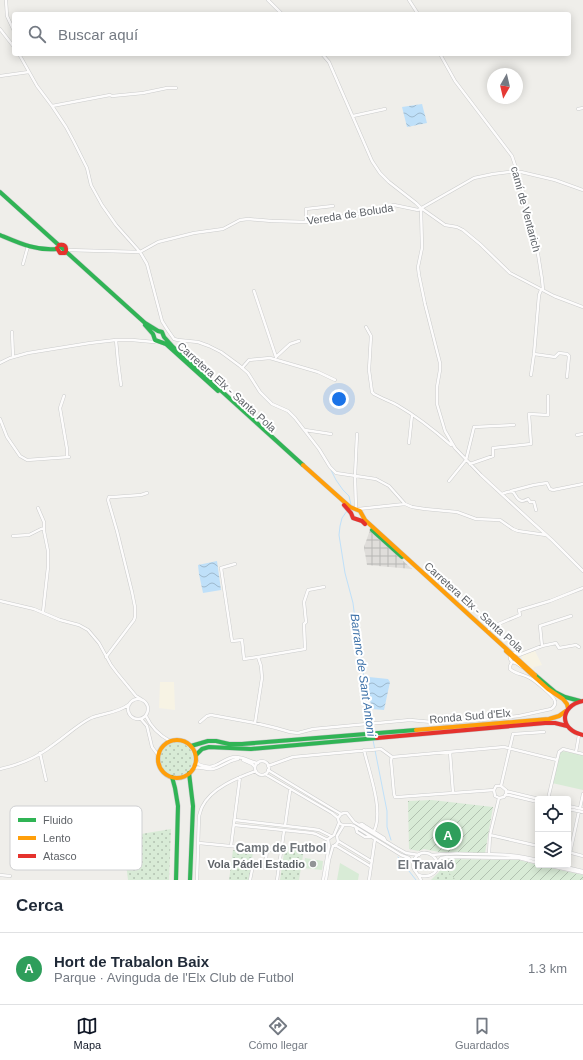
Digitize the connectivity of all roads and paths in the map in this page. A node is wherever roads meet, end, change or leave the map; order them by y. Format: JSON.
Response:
{"nodes":[{"id":1,"x":6,"y":0,"type":"edge"},
{"id":2,"x":268,"y":0,"type":"edge"},
{"id":3,"x":409,"y":0,"type":"edge"},
{"id":4,"x":280,"y":12,"type":"edge"},
{"id":5,"x":417,"y":12,"type":"edge"},
{"id":6,"x":12,"y":27,"type":"edge"},
{"id":7,"x":0,"y":29,"type":"edge"},
{"id":8,"x":12,"y":44,"type":"edge"},
{"id":9,"x":20,"y":56,"type":"edge"},
{"id":10,"x":324,"y":56,"type":"edge"},
{"id":11,"x":441,"y":56,"type":"edge"},
{"id":12,"x":29,"y":72,"type":"junction"},
{"id":13,"x":0,"y":76,"type":"edge"},
{"id":14,"x":176,"y":88,"type":"dead end"},
{"id":15,"x":52,"y":106,"type":"junction"},
{"id":16,"x":583,"y":108,"type":"edge"},
{"id":17,"x":385,"y":109,"type":"dead end"},
{"id":18,"x":578,"y":109,"type":"dead end"},
{"id":19,"x":352,"y":116,"type":"junction"},
{"id":20,"x":517,"y":172,"type":"junction"},
{"id":21,"x":583,"y":190,"type":"edge"},
{"id":22,"x":0,"y":193,"type":"edge"},
{"id":23,"x":333,"y":206,"type":"dead end"},
{"id":24,"x":421,"y":208,"type":"junction"},
{"id":25,"x":306,"y":222,"type":"junction"},
{"id":26,"x":0,"y":235,"type":"edge"},
{"id":27,"x":28,"y":246,"type":"junction"},
{"id":28,"x":58,"y":247,"type":"junction"},
{"id":29,"x":66,"y":251,"type":"junction"},
{"id":30,"x":140,"y":252,"type":"junction"},
{"id":31,"x":23,"y":264,"type":"dead end"},
{"id":32,"x":542,"y":290,"type":"junction"},
{"id":33,"x":254,"y":291,"type":"dead end"},
{"id":34,"x":583,"y":307,"type":"edge"},
{"id":35,"x":366,"y":327,"type":"dead end"},
{"id":36,"x":168,"y":331,"type":"junction"},
{"id":37,"x":12,"y":332,"type":"dead end"},
{"id":38,"x":162,"y":334,"type":"junction"},
{"id":39,"x":157,"y":339,"type":"junction"},
{"id":40,"x":116,"y":340,"type":"junction"},
{"id":41,"x":299,"y":341,"type":"dead end"},
{"id":42,"x":534,"y":354,"type":"junction"},
{"id":43,"x":13,"y":357,"type":"junction"},
{"id":44,"x":276,"y":357,"type":"junction"},
{"id":45,"x":273,"y":359,"type":"junction"},
{"id":46,"x":0,"y":363,"type":"edge"},
{"id":47,"x":242,"y":368,"type":"junction"},
{"id":48,"x":531,"y":375,"type":"dead end"},
{"id":49,"x":567,"y":377,"type":"dead end"},
{"id":50,"x":335,"y":380,"type":"dead end"},
{"id":51,"x":121,"y":385,"type":"dead end"},
{"id":52,"x":64,"y":396,"type":"dead end"},
{"id":53,"x":548,"y":396,"type":"dead end"},
{"id":54,"x":412,"y":415,"type":"junction"},
{"id":55,"x":0,"y":419,"type":"edge"},
{"id":56,"x":514,"y":425,"type":"dead end"},
{"id":57,"x":305,"y":430,"type":"junction"},
{"id":58,"x":331,"y":434,"type":"dead end"},
{"id":59,"x":357,"y":434,"type":"dead end"},
{"id":60,"x":583,"y":434,"type":"edge"},
{"id":61,"x":577,"y":435,"type":"dead end"},
{"id":62,"x":409,"y":443,"type":"dead end"},
{"id":63,"x":455,"y":448,"type":"junction"},
{"id":64,"x":466,"y":460,"type":"junction"},
{"id":65,"x":470,"y":464,"type":"junction"},
{"id":66,"x":355,"y":476,"type":"junction"},
{"id":67,"x":449,"y":481,"type":"dead end"},
{"id":68,"x":583,"y":484,"type":"edge"},
{"id":69,"x":511,"y":491,"type":"junction"},
{"id":70,"x":147,"y":493,"type":"dead end"},
{"id":71,"x":502,"y":494,"type":"junction"},
{"id":72,"x":405,"y":504,"type":"junction"},
{"id":73,"x":38,"y":508,"type":"dead end"},
{"id":74,"x":355,"y":510,"type":"junction"},
{"id":75,"x":536,"y":510,"type":"dead end"},
{"id":76,"x":360,"y":518,"type":"junction"},
{"id":77,"x":44,"y":528,"type":"junction"},
{"id":78,"x":546,"y":535,"type":"junction"},
{"id":79,"x":13,"y":536,"type":"dead end"},
{"id":80,"x":235,"y":564,"type":"dead end"},
{"id":81,"x":583,"y":571,"type":"edge"},
{"id":82,"x":324,"y":587,"type":"dead end"},
{"id":83,"x":583,"y":588,"type":"edge"},
{"id":84,"x":0,"y":601,"type":"edge"},
{"id":85,"x":43,"y":612,"type":"junction"},
{"id":86,"x":571,"y":616,"type":"dead end"},
{"id":87,"x":486,"y":631,"type":"junction"},
{"id":88,"x":542,"y":646,"type":"junction"},
{"id":89,"x":579,"y":647,"type":"dead end"},
{"id":90,"x":511,"y":655,"type":"junction"},
{"id":91,"x":519,"y":655,"type":"junction"},
{"id":92,"x":106,"y":657,"type":"junction"},
{"id":93,"x":258,"y":657,"type":"junction"},
{"id":94,"x":519,"y":661,"type":"junction"},
{"id":95,"x":512,"y":662,"type":"junction"},
{"id":96,"x":524,"y":669,"type":"junction"},
{"id":97,"x":132,"y":692,"type":"junction"},
{"id":98,"x":141,"y":699,"type":"junction"},
{"id":99,"x":133,"y":700,"type":"junction"},
{"id":100,"x":582,"y":701,"type":"edge"},
{"id":101,"x":128,"y":705,"type":"junction"},
{"id":102,"x":117,"y":710,"type":"junction"},
{"id":103,"x":567,"y":710,"type":"junction"},
{"id":104,"x":128,"y":712,"type":"junction"},
{"id":105,"x":146,"y":716,"type":"junction"},
{"id":106,"x":141,"y":719,"type":"junction"},
{"id":107,"x":200,"y":722,"type":"dead end"},
{"id":108,"x":255,"y":723,"type":"junction"},
{"id":109,"x":567,"y":726,"type":"junction"},
{"id":110,"x":544,"y":732,"type":"dead end"},
{"id":111,"x":581,"y":735,"type":"edge"},
{"id":112,"x":170,"y":741,"type":"junction"},
{"id":113,"x":191,"y":746,"type":"junction"},
{"id":114,"x":510,"y":749,"type":"junction"},
{"id":115,"x":364,"y":750,"type":"junction"},
{"id":116,"x":450,"y":752,"type":"junction"},
{"id":117,"x":576,"y":752,"type":"junction"},
{"id":118,"x":40,"y":753,"type":"junction"},
{"id":119,"x":583,"y":754,"type":"edge"},
{"id":120,"x":158,"y":755,"type":"junction"},
{"id":121,"x":196,"y":757,"type":"junction"},
{"id":122,"x":392,"y":757,"type":"junction"},
{"id":123,"x":557,"y":760,"type":"junction"},
{"id":124,"x":258,"y":763,"type":"junction"},
{"id":125,"x":268,"y":766,"type":"junction"},
{"id":126,"x":255,"y":767,"type":"junction"},
{"id":127,"x":193,"y":768,"type":"junction"},
{"id":128,"x":0,"y":769,"type":"edge"},
{"id":129,"x":268,"y":770,"type":"junction"},
{"id":130,"x":256,"y":771,"type":"junction"},
{"id":131,"x":189,"y":774,"type":"junction"},
{"id":132,"x":265,"y":774,"type":"junction"},
{"id":133,"x":172,"y":777,"type":"junction"},
{"id":134,"x":240,"y":777,"type":"junction"},
{"id":135,"x":46,"y":780,"type":"dead end"},
{"id":136,"x":502,"y":786,"type":"junction"},
{"id":137,"x":494,"y":790,"type":"junction"},
{"id":138,"x":290,"y":791,"type":"dead end"},
{"id":139,"x":506,"y":791,"type":"junction"},
{"id":140,"x":453,"y":793,"type":"junction"},
{"id":141,"x":583,"y":794,"type":"edge"},
{"id":142,"x":505,"y":795,"type":"junction"},
{"id":143,"x":549,"y":796,"type":"edge"},
{"id":144,"x":499,"y":798,"type":"junction"},
{"id":145,"x":535,"y":798,"type":"edge"},
{"id":146,"x":535,"y":801,"type":"edge"},
{"id":147,"x":571,"y":808,"type":"edge"},
{"id":148,"x":581,"y":810,"type":"edge"},
{"id":149,"x":341,"y":814,"type":"junction"},
{"id":150,"x":338,"y":818,"type":"junction"},
{"id":151,"x":350,"y":818,"type":"junction"},
{"id":152,"x":235,"y":820,"type":"junction"},
{"id":153,"x":240,"y":821,"type":"junction"},
{"id":154,"x":339,"y":823,"type":"junction"},
{"id":155,"x":347,"y":824,"type":"junction"},
{"id":156,"x":234,"y":825,"type":"junction"},
{"id":157,"x":343,"y":825,"type":"junction"},
{"id":158,"x":239,"y":826,"type":"junction"},
{"id":159,"x":285,"y":826,"type":"junction"},
{"id":160,"x":357,"y":826,"type":"junction"},
{"id":161,"x":284,"y":831,"type":"junction"},
{"id":162,"x":373,"y":834,"type":"junction"},
{"id":163,"x":490,"y":835,"type":"junction"},
{"id":164,"x":332,"y":836,"type":"junction"},
{"id":165,"x":337,"y":839,"type":"junction"},
{"id":166,"x":375,"y":839,"type":"junction"},
{"id":167,"x":328,"y":840,"type":"junction"},
{"id":168,"x":199,"y":843,"type":"junction"},
{"id":169,"x":535,"y":844,"type":"edge"},
{"id":170,"x":329,"y":845,"type":"junction"},
{"id":171,"x":571,"y":845,"type":"edge"},
{"id":172,"x":231,"y":846,"type":"junction"},
{"id":173,"x":334,"y":846,"type":"junction"},
{"id":174,"x":267,"y":850,"type":"junction"},
{"id":175,"x":282,"y":851,"type":"junction"},
{"id":176,"x":571,"y":853,"type":"edge"},
{"id":177,"x":488,"y":854,"type":"junction"},
{"id":178,"x":418,"y":855,"type":"junction"},
{"id":179,"x":432,"y":855,"type":"junction"},
{"id":180,"x":583,"y":856,"type":"edge"},
{"id":181,"x":365,"y":857,"type":"junction"},
{"id":182,"x":371,"y":861,"type":"junction"},
{"id":183,"x":535,"y":861,"type":"edge"},
{"id":184,"x":535,"y":861,"type":"edge"},
{"id":185,"x":363,"y":862,"type":"junction"},
{"id":186,"x":413,"y":863,"type":"junction"},
{"id":187,"x":437,"y":863,"type":"junction"},
{"id":188,"x":370,"y":866,"type":"junction"},
{"id":189,"x":265,"y":868,"type":"dead end"},
{"id":190,"x":562,"y":868,"type":"edge"},
{"id":191,"x":568,"y":868,"type":"edge"},
{"id":192,"x":252,"y":870,"type":"dead end"},
{"id":193,"x":583,"y":872,"type":"edge"},
{"id":194,"x":0,"y":875,"type":"edge"},
{"id":195,"x":419,"y":875,"type":"junction"},
{"id":196,"x":10,"y":876,"type":"dead end"},
{"id":197,"x":428,"y":876,"type":"junction"},
{"id":198,"x":176,"y":880,"type":"edge"},
{"id":199,"x":190,"y":880,"type":"edge"},
{"id":200,"x":197,"y":880,"type":"edge"},
{"id":201,"x":250,"y":880,"type":"edge"},
{"id":202,"x":278,"y":880,"type":"edge"},
{"id":203,"x":323,"y":880,"type":"edge"},
{"id":204,"x":326,"y":880,"type":"edge"},
{"id":205,"x":368,"y":880,"type":"edge"},
{"id":206,"x":421,"y":880,"type":"edge"},
{"id":207,"x":427,"y":880,"type":"edge"}],
"edges":[{"from":1,"to":6,"type":"street"},
{"from":2,"to":4,"type":"street"},
{"from":3,"to":5,"type":"street"},
{"from":7,"to":8,"type":"street"},
{"from":9,"to":12,"type":"street"},
{"from":10,"to":19,"type":"street"},
{"from":11,"to":20,"type":"street","name":"camí de Ventarich"},
{"from":12,"to":13,"type":"street"},
{"from":12,"to":15,"type":"street"},
{"from":14,"to":15,"type":"street"},
{"from":15,"to":30,"type":"street"},
{"from":16,"to":18,"type":"street"},
{"from":17,"to":19,"type":"street"},
{"from":19,"to":24,"type":"street"},
{"from":20,"to":21,"type":"street"},
{"from":20,"to":24,"type":"street"},
{"from":20,"to":32,"type":"street","name":"camí de Ventarich"},
{"from":22,"to":28,"type":"main road"},
{"from":23,"to":25,"type":"street"},
{"from":24,"to":25,"type":"street","name":"Vereda de Boluda"},
{"from":24,"to":32,"type":"street"},
{"from":24,"to":63,"type":"street"},
{"from":25,"to":30,"type":"street","name":"Vereda de Boluda"},
{"from":26,"to":27,"type":"main road"},
{"from":27,"to":28,"type":"main road"},
{"from":27,"to":31,"type":"street"},
{"from":28,"to":29,"type":"main road"},
{"from":28,"to":29,"type":"main road"},
{"from":29,"to":30,"type":"street"},
{"from":29,"to":38,"type":"main road","name":"Carretera Elx - Santa Pola"},
{"from":29,"to":39,"type":"main road","name":"Carretera Elx - Santa Pola"},
{"from":30,"to":36,"type":"street"},
{"from":32,"to":34,"type":"street"},
{"from":32,"to":42,"type":"street"},
{"from":33,"to":44,"type":"street"},
{"from":35,"to":54,"type":"street"},
{"from":36,"to":38,"type":"street"},
{"from":36,"to":47,"type":"street"},
{"from":37,"to":43,"type":"street"},
{"from":38,"to":39,"type":"main road"},
{"from":38,"to":39,"type":"main road"},
{"from":38,"to":74,"type":"main road","name":"Carretera Elx - Santa Pola"},
{"from":39,"to":40,"type":"street"},
{"from":39,"to":74,"type":"main road","name":"Carretera Elx - Santa Pola"},
{"from":40,"to":43,"type":"street"},
{"from":40,"to":51,"type":"street"},
{"from":41,"to":44,"type":"street"},
{"from":42,"to":48,"type":"street"},
{"from":42,"to":49,"type":"street"},
{"from":43,"to":46,"type":"street"},
{"from":44,"to":45,"type":"street"},
{"from":45,"to":47,"type":"street"},
{"from":45,"to":50,"type":"street"},
{"from":47,"to":57,"type":"street"},
{"from":52,"to":55,"type":"street"},
{"from":53,"to":65,"type":"street"},
{"from":54,"to":62,"type":"street"},
{"from":54,"to":63,"type":"street"},
{"from":56,"to":64,"type":"street"},
{"from":57,"to":58,"type":"street"},
{"from":57,"to":66,"type":"street"},
{"from":59,"to":66,"type":"street"},
{"from":60,"to":61,"type":"street"},
{"from":63,"to":64,"type":"street"},
{"from":64,"to":65,"type":"street"},
{"from":64,"to":67,"type":"street"},
{"from":65,"to":71,"type":"street"},
{"from":66,"to":72,"type":"street"},
{"from":66,"to":74,"type":"street"},
{"from":68,"to":69,"type":"street"},
{"from":69,"to":71,"type":"street"},
{"from":69,"to":75,"type":"street"},
{"from":70,"to":92,"type":"street"},
{"from":71,"to":78,"type":"street"},
{"from":72,"to":74,"type":"street"},
{"from":72,"to":78,"type":"street"},
{"from":73,"to":77,"type":"street"},
{"from":74,"to":76,"type":"main road"},
{"from":74,"to":76,"type":"main road"},
{"from":76,"to":87,"type":"main road","name":"Carretera Elx - Santa Pola"},
{"from":76,"to":90,"type":"main road","name":"Carretera Elx - Santa Pola"},
{"from":77,"to":79,"type":"street"},
{"from":77,"to":85,"type":"street"},
{"from":78,"to":81,"type":"street"},
{"from":80,"to":93,"type":"street"},
{"from":82,"to":93,"type":"street"},
{"from":83,"to":87,"type":"street"},
{"from":84,"to":85,"type":"street"},
{"from":85,"to":92,"type":"street"},
{"from":86,"to":88,"type":"street"},
{"from":87,"to":90,"type":"main road","name":"Carretera Elx - Santa Pola"},
{"from":88,"to":89,"type":"street"},
{"from":88,"to":91,"type":"street"},
{"from":90,"to":91,"type":"street"},
{"from":90,"to":94,"type":"main road","name":"Carretera Elx - Santa Pola"},
{"from":90,"to":95,"type":"street"},
{"from":90,"to":96,"type":"main road","name":"Carretera Elx - Santa Pola"},
{"from":91,"to":94,"type":"street"},
{"from":92,"to":97,"type":"street"},
{"from":93,"to":108,"type":"street"},
{"from":94,"to":100,"type":"main road","name":"Carretera Elx - Santa Pola"},
{"from":95,"to":96,"type":"street"},
{"from":95,"to":108,"type":"street"},
{"from":96,"to":103,"type":"main road","name":"Carretera Elx - Santa Pola"},
{"from":97,"to":98,"type":"street"},
{"from":97,"to":99,"type":"street"},
{"from":98,"to":99,"type":"street"},
{"from":98,"to":105,"type":"street"},
{"from":99,"to":101,"type":"street"},
{"from":100,"to":103,"type":"main road","name":"Ronda Sud d'Elx"},
{"from":101,"to":102,"type":"street"},
{"from":101,"to":104,"type":"street"},
{"from":102,"to":104,"type":"street"},
{"from":102,"to":118,"type":"street"},
{"from":103,"to":109,"type":"main road"},
{"from":103,"to":113,"type":"main road","name":"Ronda Sud d'Elx"},
{"from":104,"to":106,"type":"street"},
{"from":105,"to":106,"type":"street"},
{"from":105,"to":112,"type":"street"},
{"from":106,"to":120,"type":"street"},
{"from":107,"to":108,"type":"street"},
{"from":109,"to":111,"type":"main road"},
{"from":109,"to":121,"type":"main road","name":"Ronda Sud d'Elx"},
{"from":110,"to":114,"type":"street"},
{"from":111,"to":117,"type":"street"},
{"from":112,"to":113,"type":"main road"},
{"from":112,"to":120,"type":"main road"},
{"from":113,"to":121,"type":"main road"},
{"from":114,"to":116,"type":"street"},
{"from":114,"to":123,"type":"street"},
{"from":114,"to":136,"type":"street"},
{"from":115,"to":122,"type":"street"},
{"from":115,"to":125,"type":"street"},
{"from":115,"to":162,"type":"street"},
{"from":116,"to":122,"type":"street"},
{"from":116,"to":140,"type":"street"},
{"from":117,"to":119,"type":"street"},
{"from":117,"to":123,"type":"street"},
{"from":118,"to":128,"type":"street"},
{"from":118,"to":135,"type":"street"},
{"from":120,"to":133,"type":"main road"},
{"from":121,"to":124,"type":"street"},
{"from":121,"to":127,"type":"main road"},
{"from":122,"to":140,"type":"street"},
{"from":123,"to":143,"type":"street"},
{"from":124,"to":125,"type":"street"},
{"from":124,"to":126,"type":"street"},
{"from":125,"to":129,"type":"street"},
{"from":126,"to":127,"type":"street"},
{"from":126,"to":130,"type":"street"},
{"from":127,"to":131,"type":"main road"},
{"from":129,"to":132,"type":"street"},
{"from":129,"to":149,"type":"street"},
{"from":130,"to":132,"type":"street"},
{"from":130,"to":134,"type":"street"},
{"from":131,"to":133,"type":"main road"},
{"from":131,"to":199,"type":"main road"},
{"from":132,"to":150,"type":"street"},
{"from":133,"to":198,"type":"main road"},
{"from":134,"to":152,"type":"street"},
{"from":134,"to":168,"type":"street"},
{"from":136,"to":137,"type":"street"},
{"from":136,"to":139,"type":"street"},
{"from":137,"to":140,"type":"street"},
{"from":137,"to":144,"type":"street"},
{"from":138,"to":159,"type":"street"},
{"from":139,"to":142,"type":"street"},
{"from":139,"to":145,"type":"street"},
{"from":141,"to":148,"type":"street"},
{"from":142,"to":144,"type":"street"},
{"from":142,"to":146,"type":"street"},
{"from":144,"to":163,"type":"street"},
{"from":147,"to":148,"type":"street"},
{"from":148,"to":171,"type":"street"},
{"from":149,"to":150,"type":"street"},
{"from":149,"to":151,"type":"street"},
{"from":150,"to":154,"type":"street"},
{"from":151,"to":155,"type":"street"},
{"from":151,"to":160,"type":"street"},
{"from":152,"to":153,"type":"street"},
{"from":152,"to":156,"type":"street"},
{"from":153,"to":158,"type":"street"},
{"from":153,"to":159,"type":"street"},
{"from":154,"to":157,"type":"street"},
{"from":154,"to":164,"type":"street"},
{"from":155,"to":157,"type":"street"},
{"from":155,"to":160,"type":"street"},
{"from":156,"to":158,"type":"street"},
{"from":156,"to":172,"type":"street"},
{"from":157,"to":165,"type":"street"},
{"from":158,"to":161,"type":"street"},
{"from":159,"to":164,"type":"street"},
{"from":160,"to":162,"type":"street"},
{"from":160,"to":162,"type":"street"},
{"from":161,"to":167,"type":"street"},
{"from":161,"to":175,"type":"street"},
{"from":162,"to":166,"type":"street"},
{"from":162,"to":178,"type":"street"},
{"from":163,"to":169,"type":"street"},
{"from":163,"to":177,"type":"street"},
{"from":164,"to":165,"type":"street"},
{"from":164,"to":167,"type":"street"},
{"from":165,"to":173,"type":"street"},
{"from":165,"to":181,"type":"street"},
{"from":166,"to":182,"type":"street"},
{"from":166,"to":186,"type":"street"},
{"from":167,"to":170,"type":"street"},
{"from":168,"to":172,"type":"street"},
{"from":168,"to":200,"type":"street"},
{"from":170,"to":173,"type":"street"},
{"from":170,"to":203,"type":"street"},
{"from":172,"to":174,"type":"street"},
{"from":173,"to":185,"type":"street"},
{"from":173,"to":204,"type":"street"},
{"from":174,"to":175,"type":"street"},
{"from":174,"to":189,"type":"street"},
{"from":175,"to":202,"type":"street"},
{"from":176,"to":180,"type":"street"},
{"from":177,"to":179,"type":"street"},
{"from":177,"to":183,"type":"street"},
{"from":178,"to":179,"type":"street"},
{"from":178,"to":186,"type":"street"},
{"from":179,"to":187,"type":"street"},
{"from":181,"to":182,"type":"street"},
{"from":181,"to":185,"type":"street"},
{"from":182,"to":188,"type":"street"},
{"from":184,"to":187,"type":"street"},
{"from":185,"to":188,"type":"street"},
{"from":186,"to":195,"type":"street"},
{"from":187,"to":197,"type":"street"},
{"from":188,"to":205,"type":"street"},
{"from":190,"to":193,"type":"street"},
{"from":191,"to":193,"type":"street"},
{"from":192,"to":201,"type":"street"},
{"from":194,"to":196,"type":"street"},
{"from":195,"to":197,"type":"street"},
{"from":195,"to":206,"type":"street"},
{"from":197,"to":207,"type":"street"}]}
